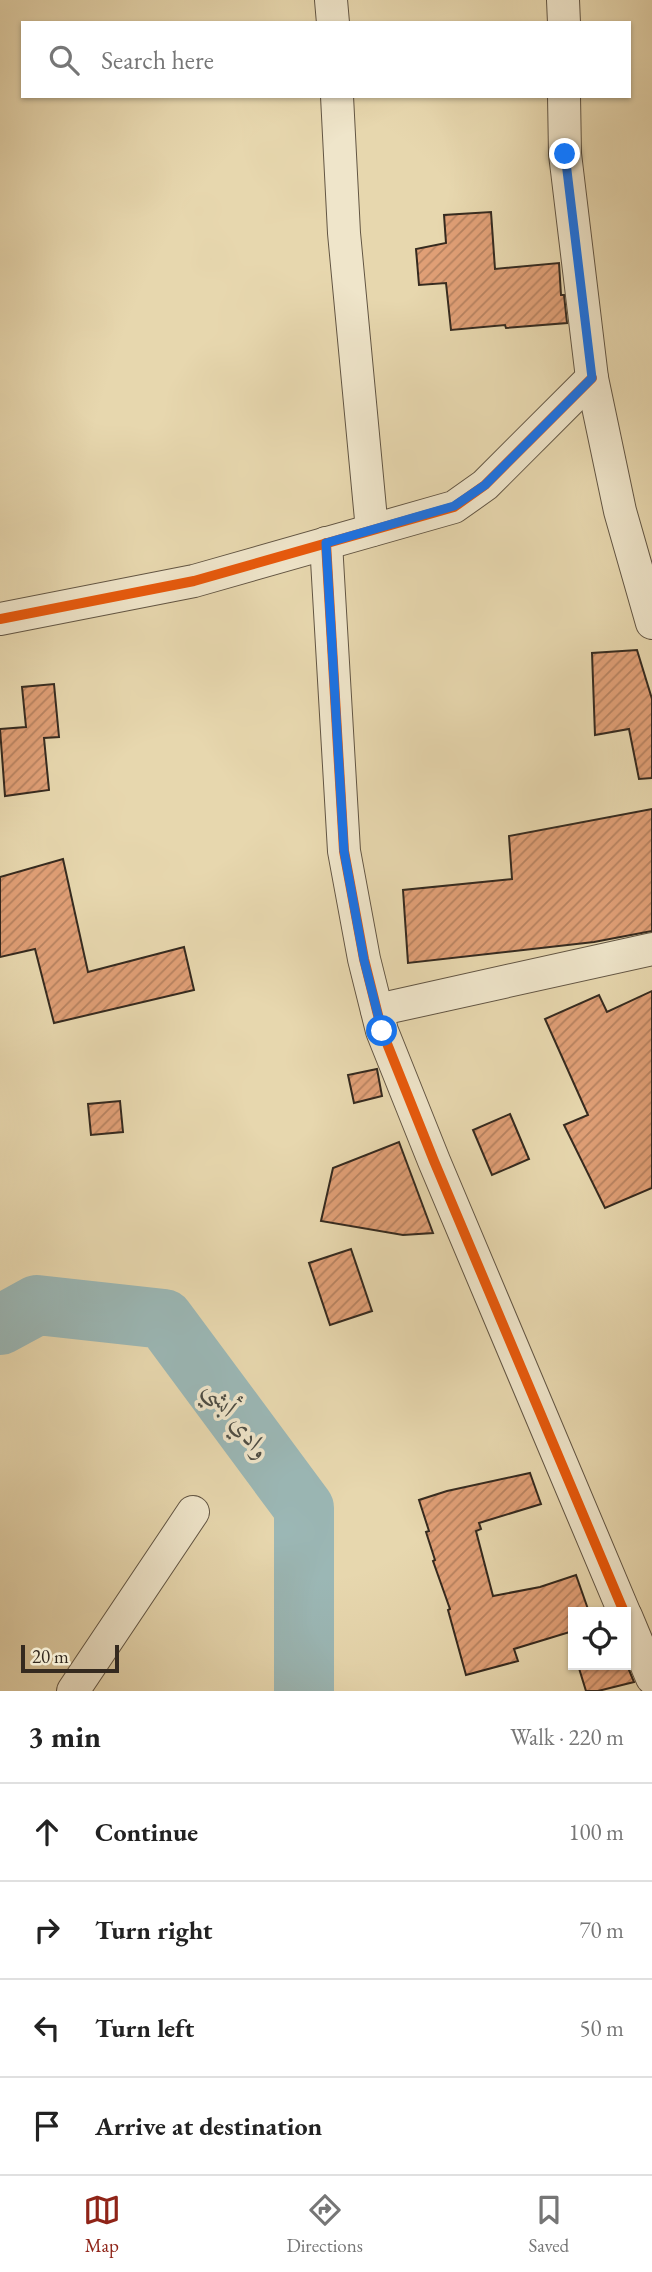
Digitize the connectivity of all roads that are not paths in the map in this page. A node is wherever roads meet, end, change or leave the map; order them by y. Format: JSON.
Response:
{"nodes":[{"id":1,"x":331,"y":0,"type":"edge"},
{"id":2,"x":563,"y":0,"type":"edge"},
{"id":3,"x":333,"y":21,"type":"edge"},
{"id":4,"x":564,"y":21,"type":"edge"},
{"id":5,"x":337,"y":98,"type":"edge"},
{"id":6,"x":565,"y":98,"type":"edge"},
{"id":7,"x":592,"y":378,"type":"junction"},
{"id":8,"x":372,"y":530,"type":"junction"},
{"id":9,"x":326,"y":543,"type":"junction"},
{"id":10,"x":0,"y":619,"type":"edge"},
{"id":11,"x":652,"y":623,"type":"edge"},
{"id":12,"x":652,"y":949,"type":"edge"},
{"id":13,"x":377,"y":1010,"type":"junction"},
{"id":14,"x":193,"y":1512,"type":"dead end"},
{"id":15,"x":622,"y":1607,"type":"edge"},
{"id":16,"x":631,"y":1628,"type":"edge"},
{"id":17,"x":652,"y":1678,"type":"edge"},
{"id":18,"x":73,"y":1691,"type":"edge"}],
"edges":[{"from":1,"to":3,"type":"street"},
{"from":2,"to":4,"type":"street"},
{"from":5,"to":8,"type":"street"},
{"from":6,"to":7,"type":"street"},
{"from":7,"to":8,"type":"street"},
{"from":7,"to":11,"type":"street"},
{"from":8,"to":9,"type":"street"},
{"from":9,"to":10,"type":"street"},
{"from":9,"to":13,"type":"street"},
{"from":12,"to":13,"type":"street"},
{"from":13,"to":15,"type":"street"},
{"from":14,"to":18,"type":"street"},
{"from":16,"to":17,"type":"street"}]}
